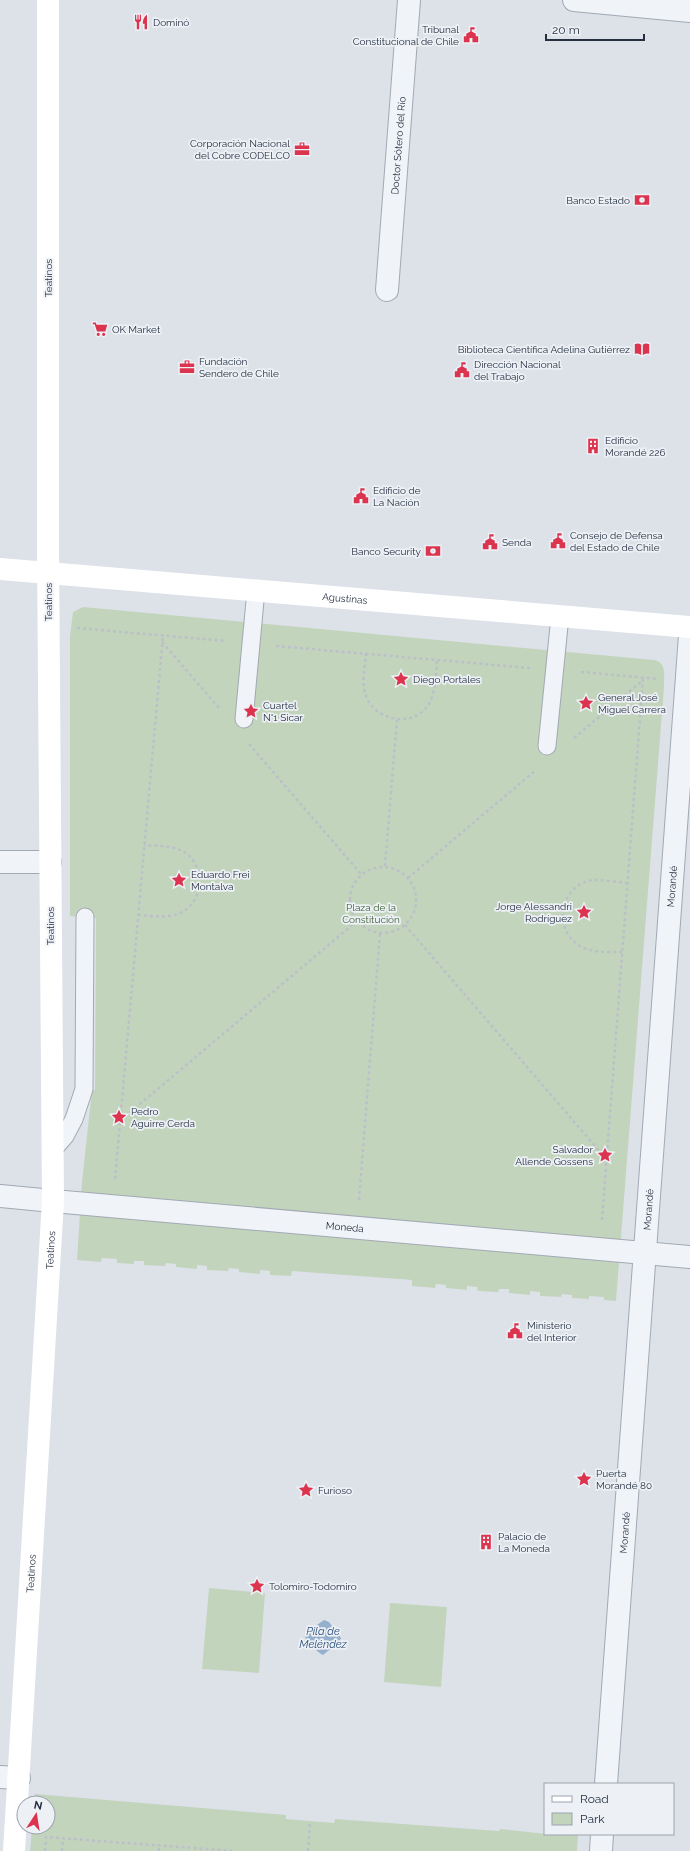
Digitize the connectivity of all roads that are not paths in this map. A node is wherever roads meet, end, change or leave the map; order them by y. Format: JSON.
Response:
{"nodes":[{"id":1,"x":48,"y":0,"type":"edge"},
{"id":2,"x":409,"y":0,"type":"edge"},
{"id":3,"x":574,"y":0,"type":"edge"},
{"id":4,"x":690,"y":11,"type":"edge"},
{"id":5,"x":387,"y":290,"type":"dead end"},
{"id":6,"x":0,"y":568,"type":"edge"},
{"id":7,"x":48,"y":573,"type":"junction"},
{"id":8,"x":256,"y":590,"type":"junction"},
{"id":9,"x":560,"y":616,"type":"junction"},
{"id":10,"x":690,"y":627,"type":"edge"},
{"id":11,"x":690,"y":636,"type":"edge"},
{"id":12,"x":244,"y":718,"type":"dead end"},
{"id":13,"x":547,"y":746,"type":"dead end"},
{"id":14,"x":0,"y":862,"type":"edge"},
{"id":15,"x":50,"y":862,"type":"junction"},
{"id":16,"x":85,"y":917,"type":"dead end"},
{"id":17,"x":52,"y":1151,"type":"junction"},
{"id":18,"x":0,"y":1196,"type":"edge"},
{"id":19,"x":53,"y":1201,"type":"junction"},
{"id":20,"x":644,"y":1252,"type":"junction"},
{"id":21,"x":690,"y":1257,"type":"edge"},
{"id":22,"x":10,"y":1777,"type":"edge"},
{"id":23,"x":606,"y":1783,"type":"edge"},
{"id":24,"x":602,"y":1835,"type":"edge"},
{"id":25,"x":14,"y":1851,"type":"edge"},
{"id":26,"x":601,"y":1851,"type":"edge"}],
"edges":[{"from":1,"to":7,"type":"main road","name":"Teatinos"},
{"from":2,"to":5,"type":"street","name":"Doctor Sótero del Río"},
{"from":3,"to":4,"type":"street"},
{"from":6,"to":7,"type":"main road","name":"Agustinas"},
{"from":7,"to":8,"type":"main road","name":"Agustinas"},
{"from":7,"to":15,"type":"main road","name":"Teatinos"},
{"from":8,"to":9,"type":"main road","name":"Agustinas"},
{"from":8,"to":12,"type":"lane"},
{"from":9,"to":10,"type":"main road","name":"Agustinas"},
{"from":9,"to":13,"type":"lane"},
{"from":11,"to":20,"type":"street","name":"Morandé"},
{"from":14,"to":15,"type":"street"},
{"from":15,"to":17,"type":"main road","name":"Teatinos"},
{"from":16,"to":17,"type":"lane"},
{"from":17,"to":19,"type":"main road","name":"Teatinos"},
{"from":18,"to":19,"type":"street","name":"Moneda"},
{"from":19,"to":20,"type":"street","name":"Moneda"},
{"from":19,"to":22,"type":"main road","name":"Teatinos"},
{"from":20,"to":21,"type":"street","name":"Moneda"},
{"from":20,"to":23,"type":"street","name":"Morandé"},
{"from":22,"to":25,"type":"main road","name":"Teatinos"},
{"from":24,"to":26,"type":"street"}]}
